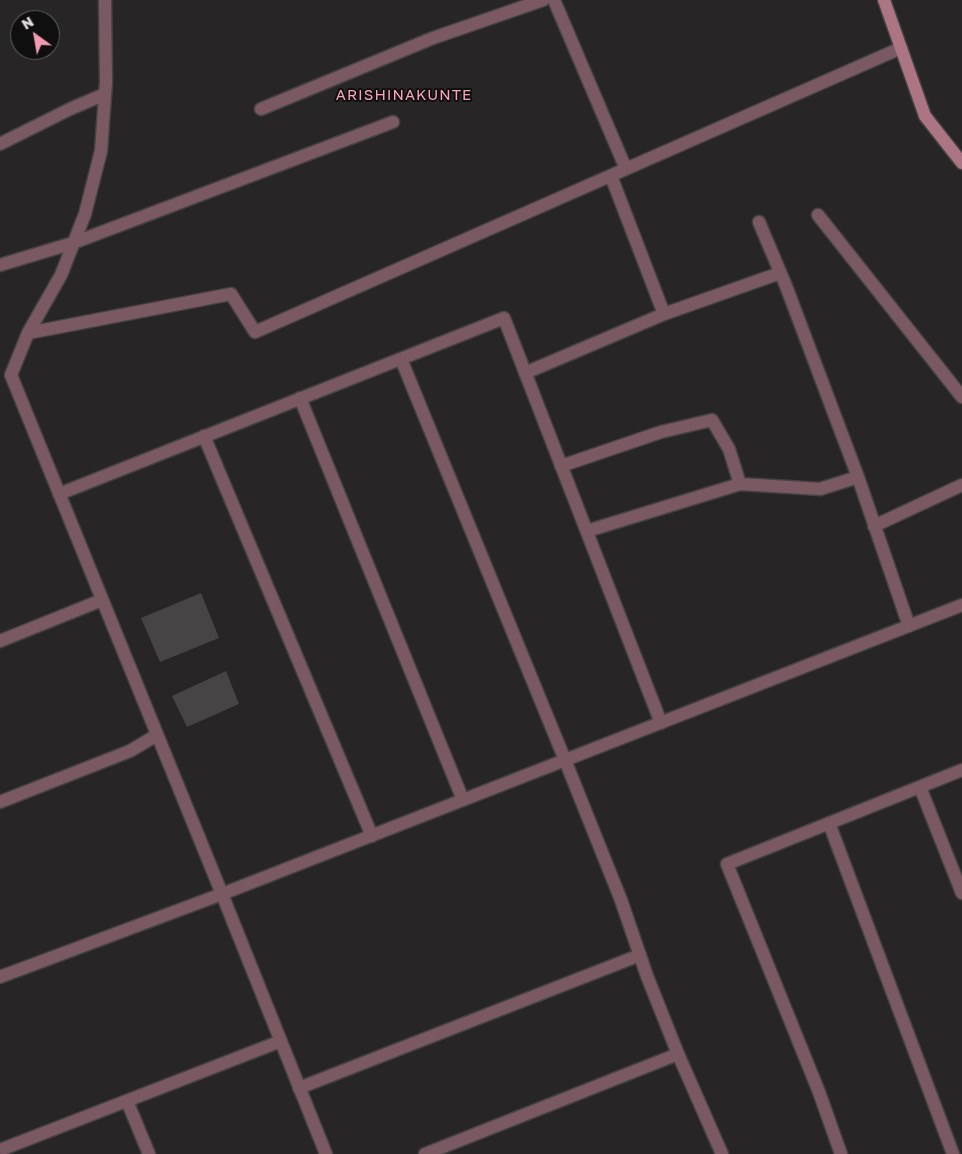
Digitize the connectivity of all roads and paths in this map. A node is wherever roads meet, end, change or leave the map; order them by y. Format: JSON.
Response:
{"nodes":[{"id":1,"x":105,"y":0,"type":"edge"},
{"id":2,"x":543,"y":0,"type":"edge"},
{"id":3,"x":554,"y":0,"type":"edge"},
{"id":4,"x":884,"y":0,"type":"edge"},
{"id":5,"x":901,"y":48,"type":"junction"},
{"id":6,"x":105,"y":94,"type":"junction"},
{"id":7,"x":261,"y":109,"type":"dead end"},
{"id":8,"x":393,"y":122,"type":"dead end"},
{"id":9,"x":0,"y":144,"type":"edge"},
{"id":10,"x":962,"y":163,"type":"edge"},
{"id":11,"x":626,"y":169,"type":"junction"},
{"id":12,"x":611,"y":176,"type":"junction"},
{"id":13,"x":818,"y":215,"type":"dead end"},
{"id":14,"x":759,"y":222,"type":"dead end"},
{"id":15,"x":73,"y":243,"type":"junction"},
{"id":16,"x":0,"y":265,"type":"edge"},
{"id":17,"x":780,"y":273,"type":"junction"},
{"id":18,"x":664,"y":314,"type":"junction"},
{"id":19,"x":28,"y":333,"type":"junction"},
{"id":20,"x":401,"y":359,"type":"junction"},
{"id":21,"x":525,"y":373,"type":"junction"},
{"id":22,"x":5,"y":377,"type":"edge"},
{"id":23,"x":962,"y":397,"type":"edge"},
{"id":24,"x":300,"y":398,"type":"junction"},
{"id":25,"x":204,"y":436,"type":"junction"},
{"id":26,"x":561,"y":466,"type":"junction"},
{"id":27,"x":858,"y":477,"type":"junction"},
{"id":28,"x":740,"y":484,"type":"junction"},
{"id":29,"x":962,"y":485,"type":"edge"},
{"id":30,"x":59,"y":494,"type":"junction"},
{"id":31,"x":874,"y":526,"type":"junction"},
{"id":32,"x":587,"y":531,"type":"junction"},
{"id":33,"x":102,"y":600,"type":"junction"},
{"id":34,"x":962,"y":605,"type":"edge"},
{"id":35,"x":909,"y":626,"type":"junction"},
{"id":36,"x":0,"y":641,"type":"edge"},
{"id":37,"x":661,"y":723,"type":"junction"},
{"id":38,"x":157,"y":735,"type":"junction"},
{"id":39,"x":565,"y":760,"type":"junction"},
{"id":40,"x":962,"y":770,"type":"edge"},
{"id":41,"x":920,"y":787,"type":"junction"},
{"id":42,"x":463,"y":800,"type":"junction"},
{"id":43,"x":0,"y":802,"type":"edge"},
{"id":44,"x":829,"y":823,"type":"junction"},
{"id":45,"x":372,"y":836,"type":"junction"},
{"id":46,"x":962,"y":893,"type":"edge"},
{"id":47,"x":222,"y":894,"type":"junction"},
{"id":48,"x":640,"y":955,"type":"junction"},
{"id":49,"x":0,"y":977,"type":"edge"},
{"id":50,"x":281,"y":1041,"type":"junction"},
{"id":51,"x":678,"y":1054,"type":"junction"},
{"id":52,"x":299,"y":1088,"type":"junction"},
{"id":53,"x":128,"y":1101,"type":"junction"},
{"id":54,"x":0,"y":1150,"type":"edge"},
{"id":55,"x":149,"y":1154,"type":"edge"},
{"id":56,"x":326,"y":1154,"type":"edge"},
{"id":57,"x":425,"y":1154,"type":"edge"},
{"id":58,"x":722,"y":1154,"type":"edge"},
{"id":59,"x":841,"y":1154,"type":"edge"},
{"id":60,"x":953,"y":1154,"type":"edge"}],
"edges":[{"from":1,"to":6,"type":"street"},
{"from":2,"to":7,"type":"street"},
{"from":3,"to":11,"type":"street"},
{"from":4,"to":5,"type":"street"},
{"from":5,"to":10,"type":"street"},
{"from":5,"to":11,"type":"street"},
{"from":6,"to":9,"type":"street"},
{"from":6,"to":15,"type":"street"},
{"from":8,"to":15,"type":"street"},
{"from":11,"to":12,"type":"street"},
{"from":12,"to":18,"type":"street"},
{"from":12,"to":19,"type":"street"},
{"from":13,"to":23,"type":"street"},
{"from":14,"to":17,"type":"street"},
{"from":15,"to":16,"type":"street"},
{"from":15,"to":19,"type":"street"},
{"from":17,"to":18,"type":"street"},
{"from":17,"to":27,"type":"street"},
{"from":18,"to":21,"type":"street"},
{"from":19,"to":22,"type":"street"},
{"from":20,"to":21,"type":"street"},
{"from":20,"to":24,"type":"street"},
{"from":20,"to":39,"type":"street"},
{"from":21,"to":26,"type":"street"},
{"from":22,"to":30,"type":"street"},
{"from":24,"to":25,"type":"street"},
{"from":24,"to":42,"type":"street"},
{"from":25,"to":30,"type":"street"},
{"from":25,"to":45,"type":"street"},
{"from":26,"to":28,"type":"street"},
{"from":26,"to":32,"type":"street"},
{"from":27,"to":28,"type":"street"},
{"from":27,"to":31,"type":"street"},
{"from":28,"to":32,"type":"street"},
{"from":29,"to":31,"type":"street"},
{"from":30,"to":33,"type":"street"},
{"from":31,"to":35,"type":"street"},
{"from":32,"to":37,"type":"street"},
{"from":33,"to":36,"type":"street"},
{"from":33,"to":38,"type":"street"},
{"from":34,"to":35,"type":"street"},
{"from":35,"to":37,"type":"street"},
{"from":37,"to":39,"type":"street"},
{"from":38,"to":43,"type":"street"},
{"from":38,"to":47,"type":"street"},
{"from":39,"to":42,"type":"street"},
{"from":39,"to":48,"type":"street"},
{"from":40,"to":41,"type":"street"},
{"from":41,"to":44,"type":"street"},
{"from":41,"to":46,"type":"street"},
{"from":42,"to":45,"type":"street"},
{"from":44,"to":59,"type":"street"},
{"from":44,"to":60,"type":"street"},
{"from":45,"to":47,"type":"street"},
{"from":47,"to":49,"type":"street"},
{"from":47,"to":50,"type":"street"},
{"from":48,"to":51,"type":"street"},
{"from":48,"to":52,"type":"street"},
{"from":50,"to":52,"type":"street"},
{"from":50,"to":53,"type":"street"},
{"from":51,"to":57,"type":"street"},
{"from":51,"to":58,"type":"street"},
{"from":52,"to":56,"type":"street"},
{"from":53,"to":54,"type":"street"},
{"from":53,"to":55,"type":"street"}]}
